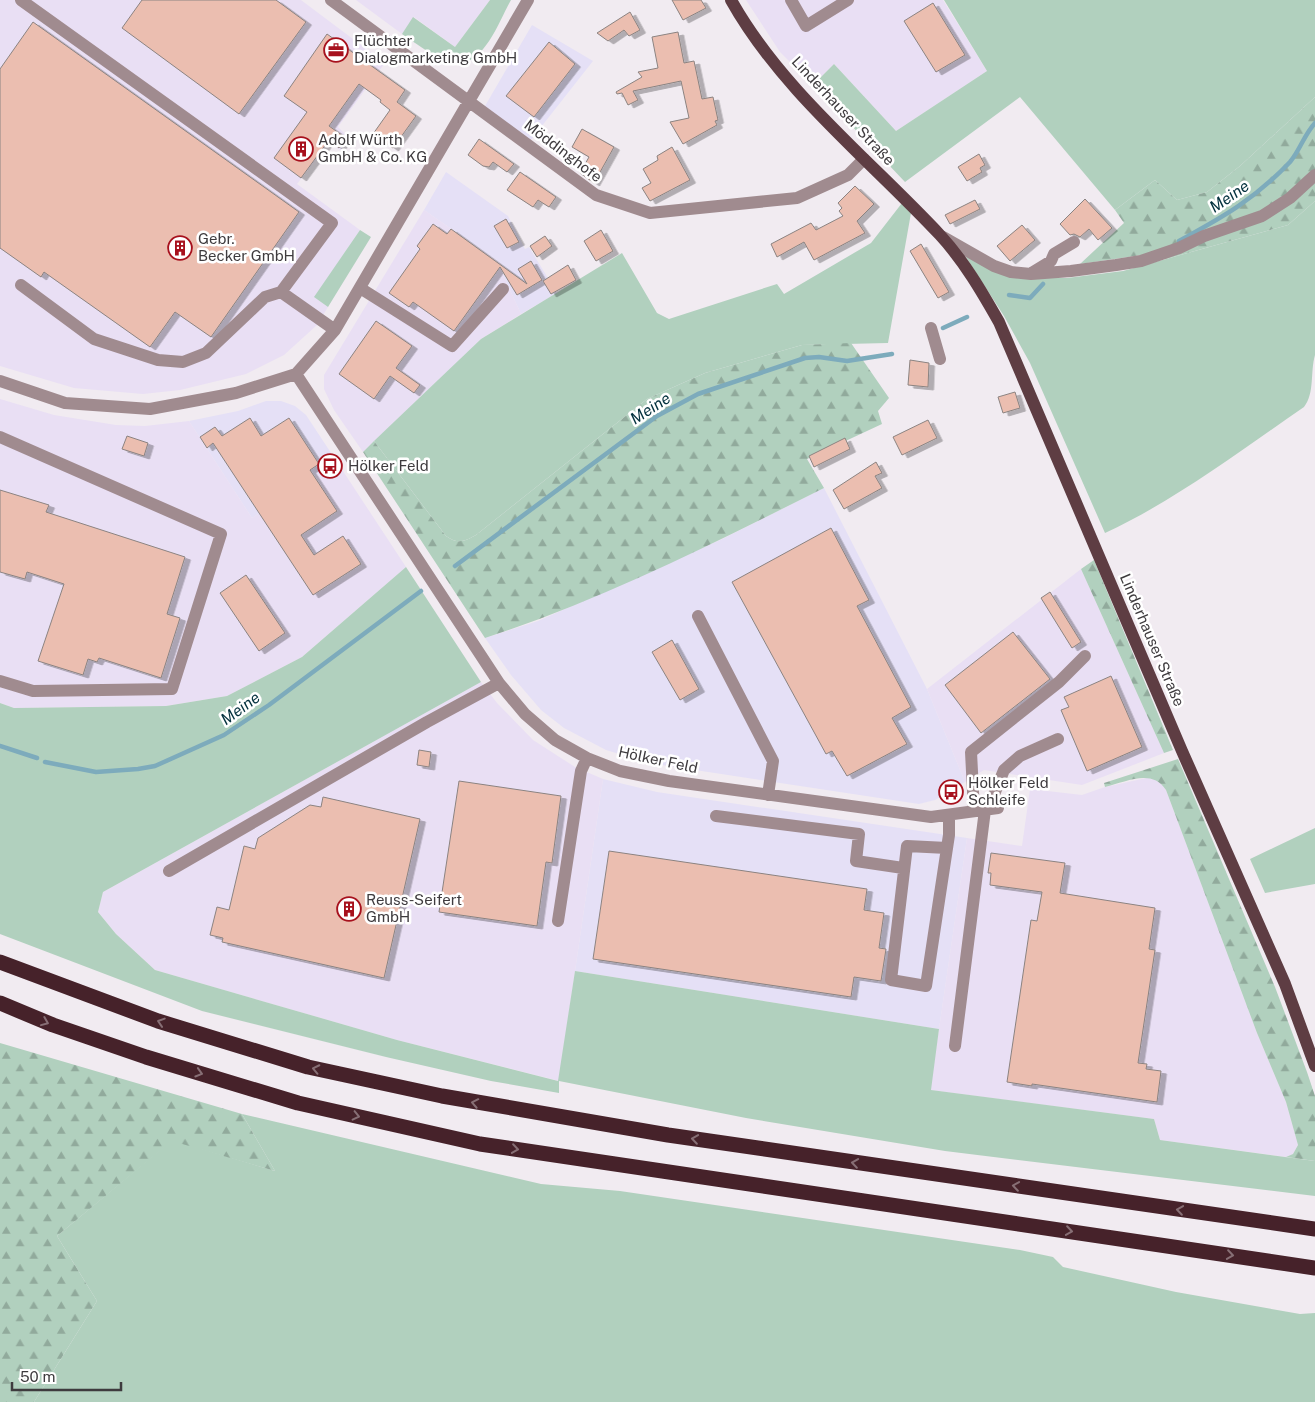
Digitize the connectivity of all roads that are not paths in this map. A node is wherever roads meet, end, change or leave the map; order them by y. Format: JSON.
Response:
{"nodes":[{"id":1,"x":21,"y":0,"type":"edge"},
{"id":2,"x":331,"y":0,"type":"edge"},
{"id":3,"x":528,"y":0,"type":"edge"},
{"id":4,"x":731,"y":0,"type":"edge"},
{"id":5,"x":791,"y":0,"type":"edge"},
{"id":6,"x":848,"y":0,"type":"edge"},
{"id":7,"x":469,"y":100,"type":"junction"},
{"id":8,"x":864,"y":159,"type":"junction"},
{"id":9,"x":1315,"y":175,"type":"edge"},
{"id":10,"x":941,"y":236,"type":"junction"},
{"id":11,"x":1074,"y":242,"type":"dead end"},
{"id":12,"x":1031,"y":274,"type":"junction"},
{"id":13,"x":21,"y":285,"type":"dead end"},
{"id":14,"x":360,"y":288,"type":"junction"},
{"id":15,"x":503,"y":289,"type":"dead end"},
{"id":16,"x":281,"y":292,"type":"junction"},
{"id":17,"x":931,"y":328,"type":"dead end"},
{"id":18,"x":335,"y":330,"type":"junction"},
{"id":19,"x":940,"y":359,"type":"dead end"},
{"id":20,"x":296,"y":374,"type":"junction"},
{"id":21,"x":0,"y":381,"type":"edge"},
{"id":22,"x":0,"y":437,"type":"edge"},
{"id":23,"x":698,"y":616,"type":"dead end"},
{"id":24,"x":1085,"y":656,"type":"dead end"},
{"id":25,"x":0,"y":681,"type":"edge"},
{"id":26,"x":499,"y":683,"type":"junction"},
{"id":27,"x":1058,"y":739,"type":"dead end"},
{"id":28,"x":587,"y":758,"type":"junction"},
{"id":29,"x":768,"y":794,"type":"junction"},
{"id":30,"x":986,"y":809,"type":"junction"},
{"id":31,"x":949,"y":815,"type":"junction"},
{"id":32,"x":716,"y":816,"type":"dead end"},
{"id":33,"x":947,"y":848,"type":"junction"},
{"id":34,"x":903,"y":868,"type":"junction"},
{"id":35,"x":169,"y":871,"type":"dead end"},
{"id":36,"x":558,"y":921,"type":"dead end"},
{"id":37,"x":0,"y":962,"type":"edge"},
{"id":38,"x":0,"y":1003,"type":"edge"},
{"id":39,"x":955,"y":1046,"type":"dead end"},
{"id":40,"x":1315,"y":1066,"type":"edge"},
{"id":41,"x":1315,"y":1229,"type":"edge"},
{"id":42,"x":1315,"y":1268,"type":"edge"}],
"edges":[{"from":1,"to":16,"type":"street"},
{"from":2,"to":7,"type":"street","name":"Möddinghofe"},
{"from":3,"to":7,"type":"street"},
{"from":4,"to":8,"type":"main road","name":"Linderhauser Straße"},
{"from":5,"to":6,"type":"street"},
{"from":7,"to":8,"type":"street","name":"Möddinghofe"},
{"from":7,"to":14,"type":"street"},
{"from":8,"to":10,"type":"main road","name":"Linderhauser Straße"},
{"from":9,"to":12,"type":"street","name":"Linderhauser Straße"},
{"from":10,"to":12,"type":"street","name":"Linderhauser Straße"},
{"from":10,"to":40,"type":"main road","name":"Linderhauser Straße"},
{"from":11,"to":12,"type":"street"},
{"from":13,"to":16,"type":"street"},
{"from":14,"to":15,"type":"street"},
{"from":14,"to":18,"type":"street"},
{"from":16,"to":18,"type":"street"},
{"from":17,"to":19,"type":"street"},
{"from":18,"to":20,"type":"street"},
{"from":20,"to":21,"type":"street"},
{"from":20,"to":26,"type":"street","name":"Hölker Feld"},
{"from":22,"to":25,"type":"street"},
{"from":23,"to":29,"type":"street"},
{"from":24,"to":30,"type":"street"},
{"from":26,"to":28,"type":"street","name":"Hölker Feld"},
{"from":26,"to":35,"type":"street"},
{"from":27,"to":30,"type":"street"},
{"from":28,"to":29,"type":"street","name":"Hölker Feld"},
{"from":28,"to":36,"type":"street"},
{"from":29,"to":31,"type":"street","name":"Hölker Feld"},
{"from":30,"to":31,"type":"street","name":"Hölker Feld"},
{"from":30,"to":39,"type":"street"},
{"from":31,"to":33,"type":"street"},
{"from":32,"to":34,"type":"street"},
{"from":33,"to":34,"type":"street"},
{"from":33,"to":34,"type":"street"},
{"from":41,"to":37,"type":"highway","one_way":true},
{"from":38,"to":42,"type":"highway","one_way":true}]}
